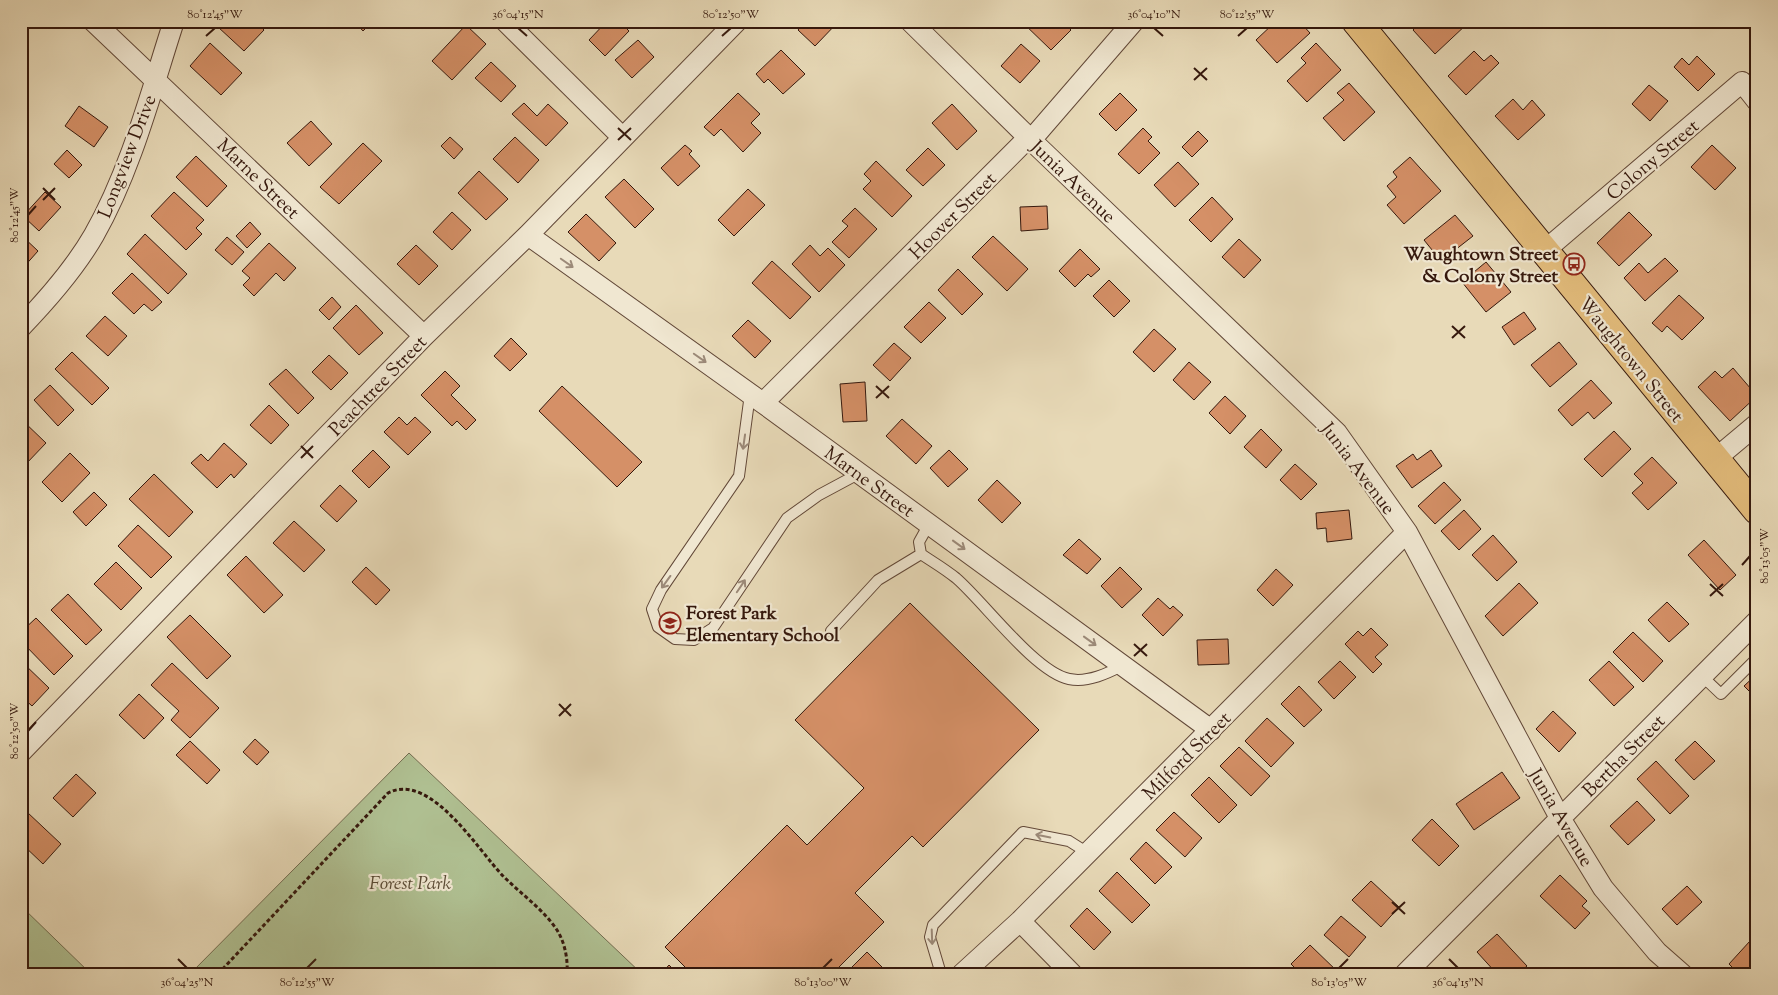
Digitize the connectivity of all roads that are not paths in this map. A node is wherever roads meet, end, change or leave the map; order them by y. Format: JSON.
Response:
{"nodes":[{"id":1,"x":93,"y":21,"type":"edge"},
{"id":2,"x":174,"y":21,"type":"edge"},
{"id":3,"x":505,"y":21,"type":"edge"},
{"id":4,"x":737,"y":21,"type":"edge"},
{"id":5,"x":910,"y":21,"type":"edge"},
{"id":6,"x":1134,"y":21,"type":"edge"},
{"id":7,"x":1356,"y":21,"type":"edge"},
{"id":8,"x":155,"y":80,"type":"junction"},
{"id":9,"x":1757,"y":101,"type":"edge"},
{"id":10,"x":622,"y":137,"type":"junction"},
{"id":11,"x":1031,"y":140,"type":"junction"},
{"id":12,"x":528,"y":235,"type":"junction"},
{"id":13,"x":1543,"y":252,"type":"junction"},
{"id":14,"x":21,"y":328,"type":"edge"},
{"id":15,"x":424,"y":336,"type":"junction"},
{"id":16,"x":757,"y":399,"type":"junction"},
{"id":17,"x":1757,"y":424,"type":"edge"},
{"id":18,"x":1714,"y":460,"type":"junction"},
{"id":19,"x":860,"y":473,"type":"junction"},
{"id":20,"x":1757,"y":510,"type":"edge"},
{"id":21,"x":929,"y":524,"type":"junction"},
{"id":22,"x":1407,"y":532,"type":"junction"},
{"id":23,"x":921,"y":554,"type":"junction"},
{"id":24,"x":1755,"y":626,"type":"edge"},
{"id":25,"x":831,"y":631,"type":"dead end"},
{"id":26,"x":1757,"y":658,"type":"edge"},
{"id":27,"x":1124,"y":665,"type":"junction"},
{"id":28,"x":1702,"y":675,"type":"junction"},
{"id":29,"x":1211,"y":730,"type":"junction"},
{"id":30,"x":21,"y":752,"type":"edge"},
{"id":31,"x":1560,"y":818,"type":"junction"},
{"id":32,"x":1088,"y":854,"type":"junction"},
{"id":33,"x":1020,"y":921,"type":"junction"},
{"id":34,"x":941,"y":974,"type":"edge"},
{"id":35,"x":962,"y":974,"type":"edge"},
{"id":36,"x":1072,"y":974,"type":"edge"},
{"id":37,"x":1405,"y":974,"type":"edge"},
{"id":38,"x":1682,"y":974,"type":"edge"}],
"edges":[{"from":1,"to":8,"type":"street","name":"Marne Street"},
{"from":2,"to":8,"type":"street","name":"Longview Drive"},
{"from":3,"to":10,"type":"street"},
{"from":4,"to":10,"type":"street","name":"Peachtree Street"},
{"from":5,"to":11,"type":"street","name":"Junia Avenue"},
{"from":6,"to":11,"type":"street","name":"Hoover Street"},
{"from":7,"to":13,"type":"main road","name":"Waughtown Street"},
{"from":8,"to":14,"type":"street","name":"Longview Drive"},
{"from":8,"to":15,"type":"street","name":"Marne Street"},
{"from":9,"to":13,"type":"street","name":"Colony Street"},
{"from":10,"to":12,"type":"street","name":"Peachtree Street"},
{"from":11,"to":16,"type":"street","name":"Hoover Street"},
{"from":11,"to":22,"type":"street","name":"Junia Avenue"},
{"from":12,"to":15,"type":"street","name":"Peachtree Street"},
{"from":12,"to":16,"type":"street","name":"Marne Street","one_way":true},
{"from":13,"to":18,"type":"main road","name":"Waughtown Street"},
{"from":15,"to":30,"type":"street","name":"Peachtree Street"},
{"from":16,"to":19,"type":"street","name":"Marne Street"},
{"from":16,"to":19,"type":"lane","one_way":true},
{"from":17,"to":18,"type":"street"},
{"from":18,"to":20,"type":"main road","name":"Waughtown Street"},
{"from":19,"to":21,"type":"street","name":"Marne Street"},
{"from":21,"to":23,"type":"lane"},
{"from":21,"to":27,"type":"street","name":"Marne Street","one_way":true},
{"from":22,"to":29,"type":"street","name":"Milford Street"},
{"from":22,"to":31,"type":"street","name":"Junia Avenue"},
{"from":23,"to":25,"type":"lane"},
{"from":23,"to":27,"type":"lane"},
{"from":24,"to":28,"type":"street","name":"Bertha Street"},
{"from":26,"to":28,"type":"lane"},
{"from":27,"to":29,"type":"street","name":"Marne Street"},
{"from":28,"to":31,"type":"street","name":"Bertha Street"},
{"from":29,"to":32,"type":"street","name":"Milford Street"},
{"from":31,"to":37,"type":"street","name":"Bertha Street"},
{"from":31,"to":38,"type":"street","name":"Junia Avenue"},
{"from":32,"to":33,"type":"street","name":"Milford Street"},
{"from":32,"to":34,"type":"lane","one_way":true},
{"from":33,"to":35,"type":"street","name":"Milford Street"},
{"from":33,"to":36,"type":"street"}]}
